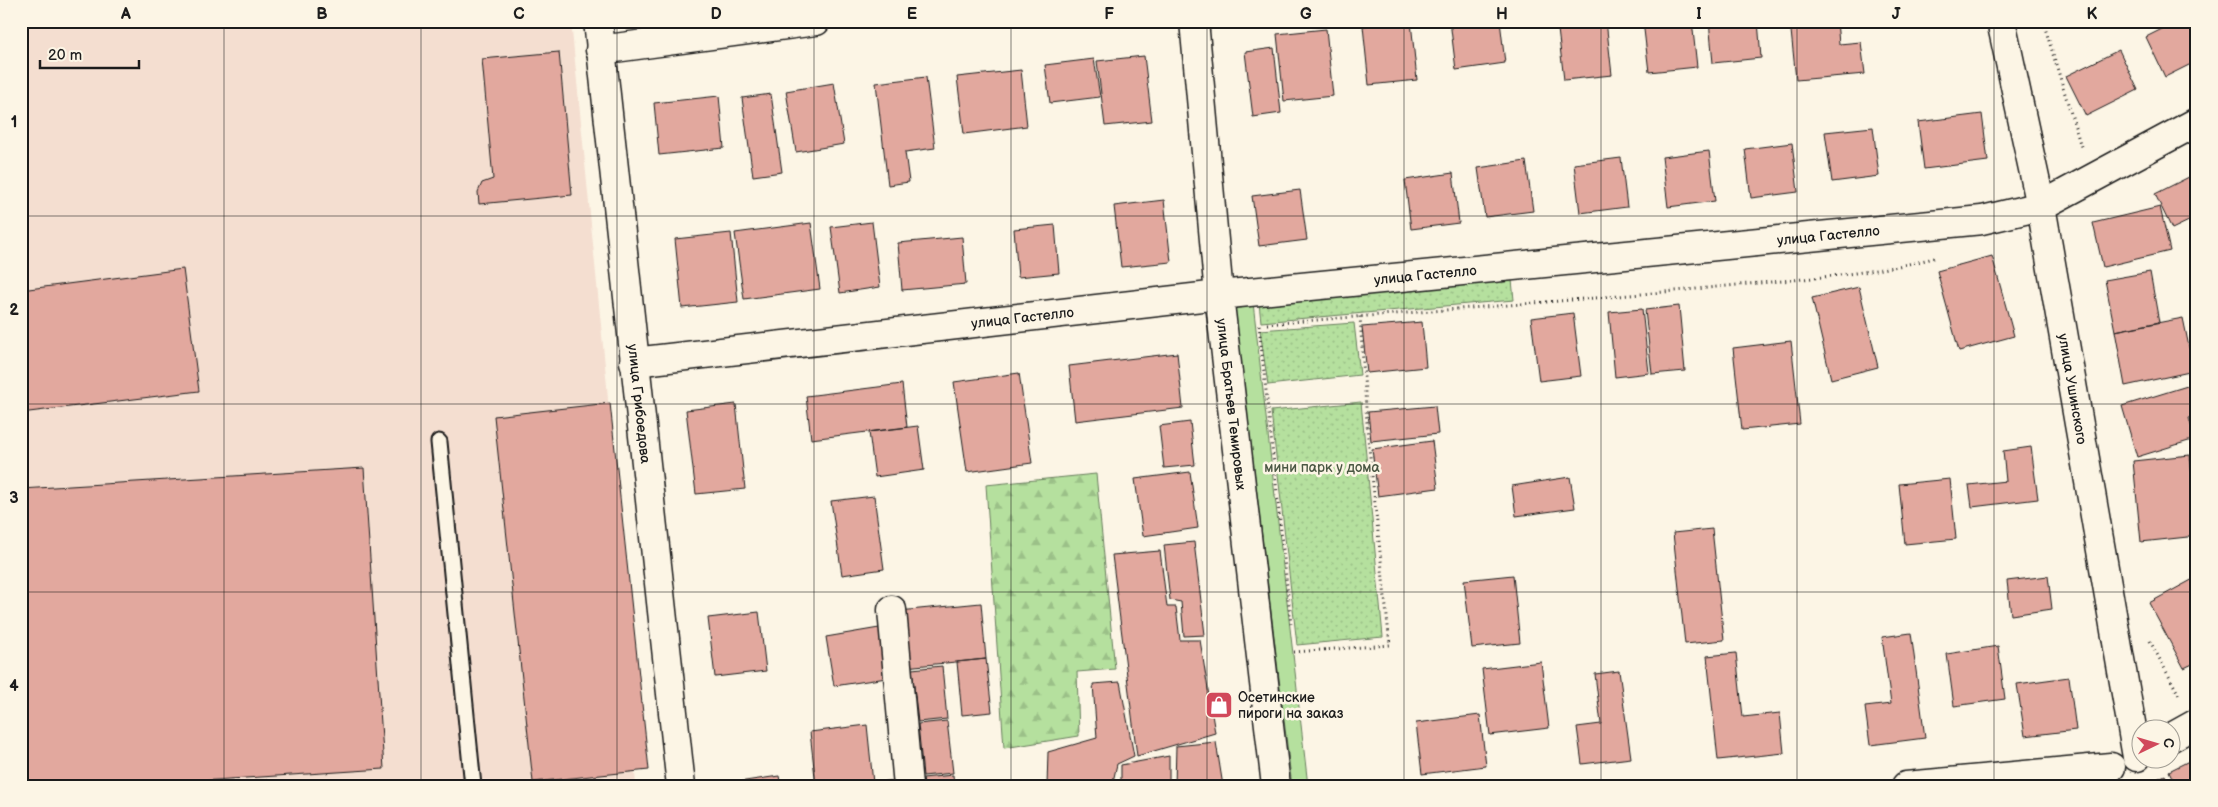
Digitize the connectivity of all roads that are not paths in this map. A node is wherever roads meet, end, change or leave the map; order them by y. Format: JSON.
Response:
{"nodes":[{"id":1,"x":598,"y":21,"type":"edge"},
{"id":2,"x":816,"y":21,"type":"edge"},
{"id":3,"x":1194,"y":21,"type":"edge"},
{"id":4,"x":2001,"y":21,"type":"edge"},
{"id":5,"x":600,"y":50,"type":"junction"},
{"id":6,"x":2197,"y":122,"type":"edge"},
{"id":7,"x":2041,"y":206,"type":"junction"},
{"id":8,"x":1219,"y":295,"type":"junction"},
{"id":9,"x":634,"y":362,"type":"junction"},
{"id":10,"x":439,"y":442,"type":"dead end"},
{"id":11,"x":892,"y":610,"type":"dead end"},
{"id":12,"x":2190,"y":713,"type":"edge"},
{"id":13,"x":2133,"y":720,"type":"edge"},
{"id":14,"x":2180,"y":726,"type":"edge"},
{"id":15,"x":2130,"y":760,"type":"edge"},
{"id":16,"x":2111,"y":767,"type":"junction"},
{"id":17,"x":474,"y":786,"type":"edge"},
{"id":18,"x":681,"y":786,"type":"edge"},
{"id":19,"x":908,"y":786,"type":"edge"},
{"id":20,"x":1276,"y":786,"type":"edge"},
{"id":21,"x":1906,"y":786,"type":"edge"},
{"id":22,"x":2079,"y":786,"type":"edge"}],
"edges":[{"from":1,"to":5,"type":"street","name":"улица Грибоедова"},
{"from":2,"to":5,"type":"street"},
{"from":3,"to":8,"type":"street","name":"улица Братьев Темировых"},
{"from":4,"to":7,"type":"street","name":"улица Ушинского"},
{"from":5,"to":9,"type":"street","name":"улица Грибоедова"},
{"from":6,"to":7,"type":"street","name":"улица Гастелло"},
{"from":7,"to":8,"type":"street","name":"улица Гастелло"},
{"from":7,"to":13,"type":"street","name":"улица Ушинского"},
{"from":8,"to":9,"type":"street","name":"улица Гастелло"},
{"from":8,"to":20,"type":"street","name":"улица Братьев Темировых"},
{"from":9,"to":18,"type":"street","name":"улица Грибоедова"},
{"from":10,"to":17,"type":"lane"},
{"from":11,"to":19,"type":"street"},
{"from":12,"to":14,"type":"street"},
{"from":15,"to":16,"type":"street"},
{"from":16,"to":21,"type":"street"},
{"from":16,"to":22,"type":"street"}]}
